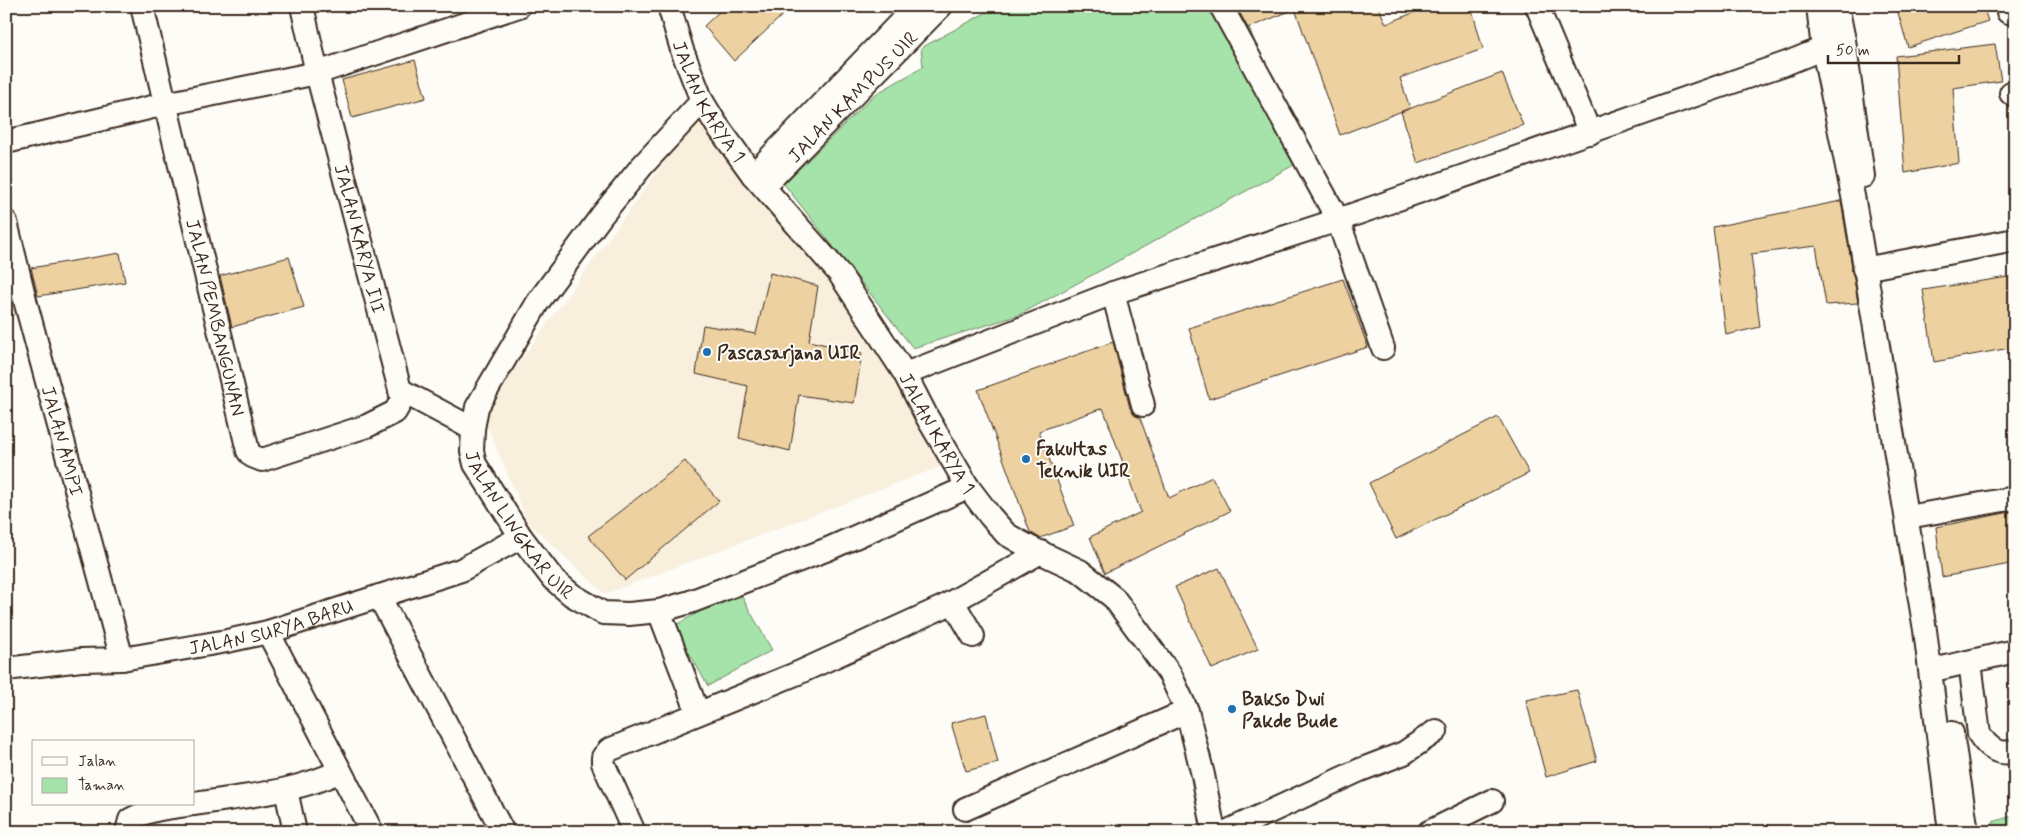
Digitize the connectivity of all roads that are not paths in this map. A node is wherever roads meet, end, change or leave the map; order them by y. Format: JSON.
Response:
{"nodes":[{"id":1,"x":142,"y":6,"type":"edge"},
{"id":2,"x":302,"y":6,"type":"edge"},
{"id":3,"x":519,"y":6,"type":"edge"},
{"id":4,"x":669,"y":6,"type":"edge"},
{"id":5,"x":916,"y":6,"type":"edge"},
{"id":6,"x":942,"y":6,"type":"edge"},
{"id":7,"x":1221,"y":6,"type":"edge"},
{"id":8,"x":1538,"y":6,"type":"edge"},
{"id":9,"x":1818,"y":6,"type":"edge"},
{"id":10,"x":1837,"y":6,"type":"edge"},
{"id":11,"x":495,"y":10,"type":"edge"},
{"id":12,"x":901,"y":22,"type":"edge"},
{"id":13,"x":1844,"y":40,"type":"junction"},
{"id":14,"x":1823,"y":49,"type":"junction"},
{"id":15,"x":317,"y":73,"type":"junction"},
{"id":16,"x":702,"y":100,"type":"junction"},
{"id":17,"x":165,"y":104,"type":"junction"},
{"id":18,"x":1590,"y":133,"type":"junction"},
{"id":19,"x":6,"y":142,"type":"edge"},
{"id":20,"x":758,"y":181,"type":"junction"},
{"id":21,"x":1338,"y":220,"type":"junction"},
{"id":22,"x":8,"y":233,"type":"edge"},
{"id":23,"x":2015,"y":240,"type":"edge"},
{"id":24,"x":1870,"y":268,"type":"junction"},
{"id":25,"x":1113,"y":293,"type":"junction"},
{"id":26,"x":1383,"y":348,"type":"dead end"},
{"id":27,"x":905,"y":374,"type":"junction"},
{"id":28,"x":400,"y":390,"type":"junction"},
{"id":29,"x":1143,"y":404,"type":"dead end"},
{"id":30,"x":473,"y":429,"type":"junction"},
{"id":31,"x":968,"y":488,"type":"junction"},
{"id":32,"x":2015,"y":498,"type":"edge"},
{"id":33,"x":1919,"y":515,"type":"junction"},
{"id":34,"x":521,"y":537,"type":"junction"},
{"id":35,"x":1041,"y":552,"type":"junction"},
{"id":36,"x":379,"y":596,"type":"junction"},
{"id":37,"x":948,"y":605,"type":"junction"},
{"id":38,"x":659,"y":612,"type":"junction"},
{"id":39,"x":268,"y":632,"type":"junction"},
{"id":40,"x":973,"y":636,"type":"dead end"},
{"id":41,"x":2015,"y":651,"type":"edge"},
{"id":42,"x":122,"y":659,"type":"junction"},
{"id":43,"x":1970,"y":662,"type":"junction"},
{"id":44,"x":1942,"y":668,"type":"junction"},
{"id":45,"x":6,"y":669,"type":"edge"},
{"id":46,"x":1187,"y":711,"type":"junction"},
{"id":47,"x":698,"y":714,"type":"junction"},
{"id":48,"x":1943,"y":721,"type":"junction"},
{"id":49,"x":1436,"y":731,"type":"dead end"},
{"id":50,"x":2015,"y":752,"type":"edge"},
{"id":51,"x":340,"y":771,"type":"junction"},
{"id":52,"x":286,"y":790,"type":"junction"},
{"id":53,"x":1492,"y":801,"type":"dead end"},
{"id":54,"x":195,"y":804,"type":"edge"},
{"id":55,"x":180,"y":806,"type":"edge"},
{"id":56,"x":965,"y":809,"type":"dead end"},
{"id":57,"x":127,"y":832,"type":"edge"},
{"id":58,"x":295,"y":832,"type":"edge"},
{"id":59,"x":372,"y":832,"type":"edge"},
{"id":60,"x":503,"y":832,"type":"edge"},
{"id":61,"x":634,"y":832,"type":"edge"},
{"id":62,"x":1214,"y":832,"type":"edge"},
{"id":63,"x":1226,"y":832,"type":"edge"},
{"id":64,"x":1429,"y":832,"type":"edge"},
{"id":65,"x":1950,"y":832,"type":"edge"},
{"id":66,"x":1967,"y":832,"type":"edge"}],
"edges":[{"from":1,"to":17,"type":"street","name":"JALAN PEMBANGUNAN"},
{"from":2,"to":15,"type":"street","name":"JALAN KARYA III"},
{"from":3,"to":11,"type":"street"},
{"from":4,"to":16,"type":"street","name":"JALAN KARYA 1"},
{"from":5,"to":12,"type":"street","name":"JALAN KAMPUS UIR"},
{"from":6,"to":12,"type":"street","name":"JALAN KAMPUS UIR"},
{"from":7,"to":21,"type":"street"},
{"from":8,"to":18,"type":"street"},
{"from":9,"to":14,"type":"street"},
{"from":10,"to":13,"type":"street"},
{"from":11,"to":15,"type":"street"},
{"from":12,"to":20,"type":"street","name":"JALAN KAMPUS UIR"},
{"from":13,"to":14,"type":"street"},
{"from":13,"to":24,"type":"street"},
{"from":14,"to":18,"type":"street"},
{"from":14,"to":24,"type":"street"},
{"from":15,"to":17,"type":"street"},
{"from":15,"to":28,"type":"street","name":"JALAN KARYA III"},
{"from":16,"to":20,"type":"street","name":"JALAN KARYA 1"},
{"from":16,"to":30,"type":"street","name":"JALAN LINGKAR UIR"},
{"from":17,"to":19,"type":"street"},
{"from":17,"to":28,"type":"street","name":"JALAN PEMBANGUNAN"},
{"from":18,"to":21,"type":"street"},
{"from":20,"to":27,"type":"street","name":"JALAN KARYA 1"},
{"from":21,"to":25,"type":"street"},
{"from":21,"to":26,"type":"street"},
{"from":22,"to":42,"type":"street","name":"JALAN AMPI"},
{"from":23,"to":24,"type":"street"},
{"from":24,"to":33,"type":"street"},
{"from":24,"to":48,"type":"street"},
{"from":25,"to":27,"type":"street"},
{"from":25,"to":29,"type":"street"},
{"from":27,"to":31,"type":"street","name":"JALAN KARYA 1"},
{"from":28,"to":30,"type":"street"},
{"from":30,"to":34,"type":"street","name":"JALAN LINGKAR UIR"},
{"from":31,"to":35,"type":"street","name":"JALAN KARYA 1"},
{"from":31,"to":38,"type":"street","name":"JALAN LINGKAR UIR"},
{"from":32,"to":33,"type":"street"},
{"from":33,"to":44,"type":"street"},
{"from":34,"to":36,"type":"street","name":"JALAN SURYA BARU"},
{"from":34,"to":38,"type":"street","name":"JALAN LINGKAR UIR"},
{"from":35,"to":37,"type":"street"},
{"from":35,"to":46,"type":"street","name":"JALAN KARYA 1"},
{"from":36,"to":39,"type":"street","name":"JALAN SURYA BARU"},
{"from":36,"to":60,"type":"street"},
{"from":37,"to":40,"type":"street"},
{"from":37,"to":47,"type":"street"},
{"from":38,"to":47,"type":"street"},
{"from":39,"to":42,"type":"street","name":"JALAN SURYA BARU"},
{"from":39,"to":51,"type":"street"},
{"from":41,"to":43,"type":"street"},
{"from":42,"to":45,"type":"street","name":"JALAN SURYA BARU"},
{"from":43,"to":44,"type":"street"},
{"from":43,"to":50,"type":"street"},
{"from":44,"to":48,"type":"street"},
{"from":46,"to":56,"type":"street"},
{"from":46,"to":62,"type":"street","name":"JALAN KARYA 1"},
{"from":47,"to":61,"type":"street"},
{"from":48,"to":65,"type":"street"},
{"from":48,"to":66,"type":"street"},
{"from":49,"to":63,"type":"street"},
{"from":51,"to":52,"type":"street"},
{"from":51,"to":59,"type":"street"},
{"from":52,"to":54,"type":"street"},
{"from":52,"to":58,"type":"street"},
{"from":53,"to":64,"type":"street"},
{"from":55,"to":57,"type":"street"}]}
